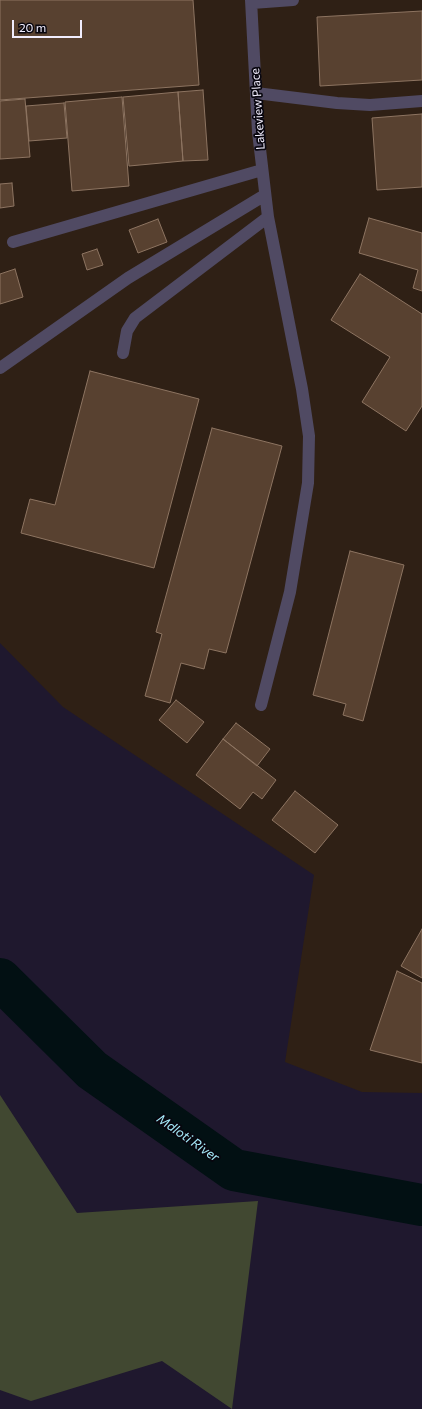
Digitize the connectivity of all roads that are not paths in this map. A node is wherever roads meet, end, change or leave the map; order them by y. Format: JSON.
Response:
{"nodes":[{"id":1,"x":293,"y":0,"type":"edge"},
{"id":2,"x":252,"y":1,"type":"edge"},
{"id":3,"x":256,"y":93,"type":"junction"},
{"id":4,"x":422,"y":102,"type":"edge"},
{"id":5,"x":262,"y":170,"type":"junction"},
{"id":6,"x":265,"y":195,"type":"junction"},
{"id":7,"x":268,"y":217,"type":"junction"},
{"id":8,"x":14,"y":242,"type":"dead end"},
{"id":9,"x":123,"y":353,"type":"dead end"},
{"id":10,"x":0,"y":368,"type":"edge"},
{"id":11,"x":261,"y":705,"type":"dead end"}],
"edges":[{"from":1,"to":2,"type":"lane"},
{"from":2,"to":3,"type":"lane","name":"Lakeview Place"},
{"from":3,"to":4,"type":"lane"},
{"from":3,"to":5,"type":"lane","name":"Lakeview Place"},
{"from":5,"to":6,"type":"lane","name":"Lakeview Place"},
{"from":5,"to":8,"type":"lane"},
{"from":6,"to":7,"type":"lane","name":"Lakeview Place"},
{"from":6,"to":10,"type":"lane"},
{"from":7,"to":9,"type":"lane"},
{"from":7,"to":11,"type":"lane","name":"Lakeview Place"}]}
